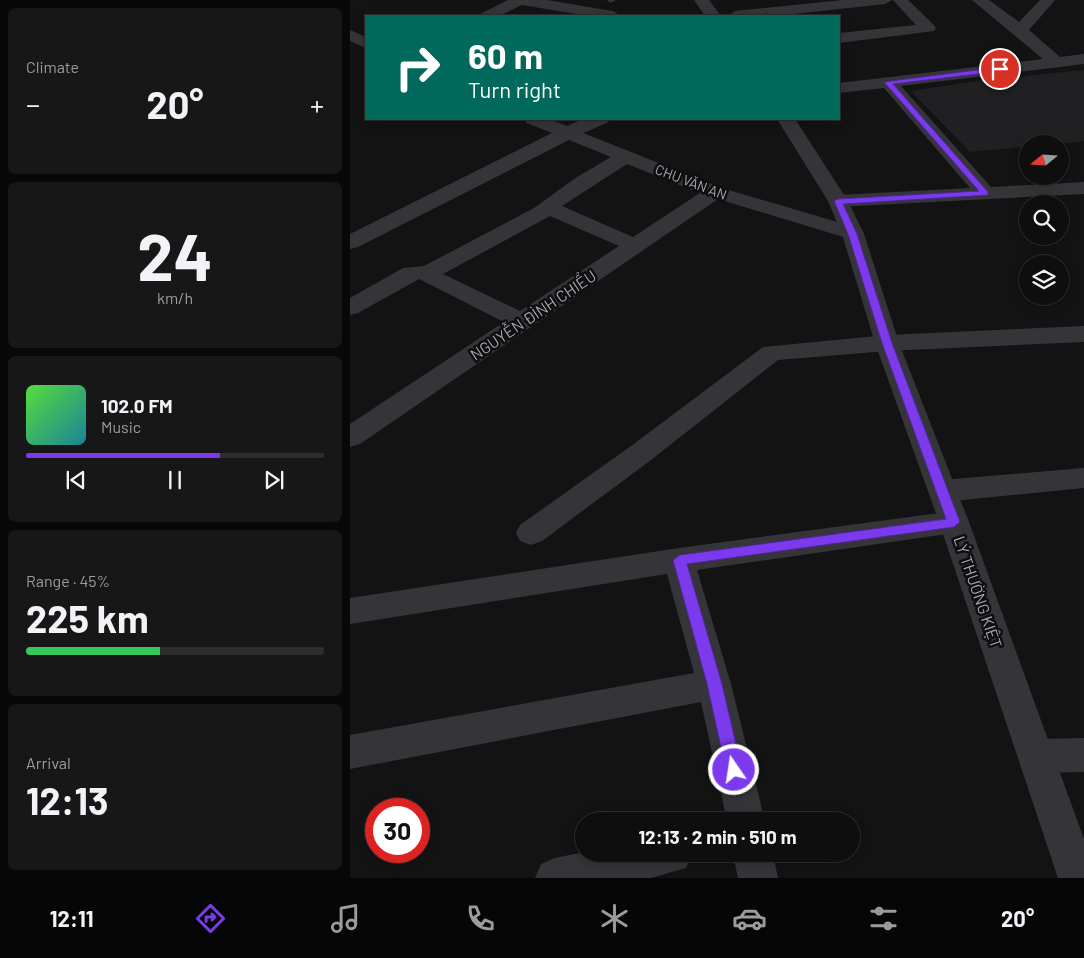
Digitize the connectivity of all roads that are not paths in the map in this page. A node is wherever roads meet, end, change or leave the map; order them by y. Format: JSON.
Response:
{"nodes":[{"id":1,"x":520,"y":0,"type":"edge"},
{"id":2,"x":701,"y":0,"type":"edge"},
{"id":3,"x":885,"y":0,"type":"edge"},
{"id":4,"x":900,"y":0,"type":"edge"},
{"id":5,"x":979,"y":0,"type":"edge"},
{"id":6,"x":1048,"y":0,"type":"edge"},
{"id":7,"x":827,"y":3,"type":"edge"},
{"id":8,"x":612,"y":6,"type":"edge"},
{"id":9,"x":563,"y":13,"type":"edge"},
{"id":10,"x":489,"y":15,"type":"edge"},
{"id":11,"x":712,"y":15,"type":"edge"},
{"id":12,"x":742,"y":15,"type":"edge"},
{"id":13,"x":1020,"y":30,"type":"junction"},
{"id":14,"x":840,"y":38,"type":"edge"},
{"id":15,"x":1084,"y":59,"type":"edge"},
{"id":16,"x":1057,"y":62,"type":"junction"},
{"id":17,"x":888,"y":82,"type":"junction"},
{"id":18,"x":840,"y":88,"type":"edge"},
{"id":19,"x":536,"y":120,"type":"edge"},
{"id":20,"x":599,"y":120,"type":"edge"},
{"id":21,"x":787,"y":120,"type":"edge"},
{"id":22,"x":568,"y":133,"type":"junction"},
{"id":23,"x":626,"y":156,"type":"junction"},
{"id":24,"x":1084,"y":188,"type":"edge"},
{"id":25,"x":715,"y":192,"type":"junction"},
{"id":26,"x":985,"y":193,"type":"junction"},
{"id":27,"x":838,"y":201,"type":"junction"},
{"id":28,"x":543,"y":210,"type":"junction"},
{"id":29,"x":853,"y":234,"type":"junction"},
{"id":30,"x":350,"y":242,"type":"edge"},
{"id":31,"x":636,"y":246,"type":"junction"},
{"id":32,"x":427,"y":273,"type":"junction"},
{"id":33,"x":354,"y":299,"type":"edge"},
{"id":34,"x":523,"y":322,"type":"junction"},
{"id":35,"x":1084,"y":334,"type":"edge"},
{"id":36,"x":887,"y":343,"type":"junction"},
{"id":37,"x":350,"y":437,"type":"edge"},
{"id":38,"x":1084,"y":478,"type":"edge"},
{"id":39,"x":942,"y":491,"type":"junction"},
{"id":40,"x":954,"y":522,"type":"junction"},
{"id":41,"x":531,"y":533,"type":"dead end"},
{"id":42,"x":680,"y":560,"type":"junction"},
{"id":43,"x":350,"y":611,"type":"edge"},
{"id":44,"x":714,"y":684,"type":"junction"},
{"id":45,"x":350,"y":752,"type":"edge"},
{"id":46,"x":1084,"y":755,"type":"edge"},
{"id":47,"x":1036,"y":756,"type":"junction"},
{"id":48,"x":744,"y":812,"type":"edge"},
{"id":49,"x":633,"y":862,"type":"edge"},
{"id":50,"x":755,"y":862,"type":"edge"},
{"id":51,"x":555,"y":878,"type":"edge"},
{"id":52,"x":758,"y":878,"type":"edge"},
{"id":53,"x":1078,"y":878,"type":"edge"}],
"edges":[{"from":1,"to":9,"type":"street"},
{"from":1,"to":10,"type":"street"},
{"from":2,"to":11,"type":"street"},
{"from":3,"to":7,"type":"street"},
{"from":4,"to":14,"type":"street"},
{"from":5,"to":13,"type":"street"},
{"from":6,"to":13,"type":"street"},
{"from":7,"to":12,"type":"street"},
{"from":8,"to":9,"type":"street"},
{"from":13,"to":16,"type":"street"},
{"from":15,"to":16,"type":"street"},
{"from":16,"to":17,"type":"street"},
{"from":17,"to":18,"type":"street"},
{"from":17,"to":26,"type":"street"},
{"from":19,"to":22,"type":"street","name":"CHU VĂN AN"},
{"from":20,"to":22,"type":"street"},
{"from":21,"to":27,"type":"street","name":"LÝ THƯỜNG KIỆT"},
{"from":22,"to":23,"type":"street","name":"CHU VĂN AN"},
{"from":22,"to":30,"type":"street"},
{"from":23,"to":25,"type":"street","name":"CHU VĂN AN"},
{"from":23,"to":28,"type":"street"},
{"from":24,"to":26,"type":"street"},
{"from":25,"to":29,"type":"street","name":"CHU VĂN AN"},
{"from":25,"to":31,"type":"street","name":"NGUYỄN ĐÌNH CHIỂU"},
{"from":26,"to":27,"type":"street"},
{"from":27,"to":29,"type":"street","name":"LÝ THƯỜNG KIỆT"},
{"from":28,"to":31,"type":"street"},
{"from":28,"to":32,"type":"street"},
{"from":29,"to":36,"type":"street","name":"LÝ THƯỜNG KIỆT"},
{"from":31,"to":34,"type":"street","name":"NGUYỄN ĐÌNH CHIỂU"},
{"from":32,"to":33,"type":"street"},
{"from":32,"to":34,"type":"street"},
{"from":34,"to":37,"type":"street","name":"NGUYỄN ĐÌNH CHIỂU"},
{"from":35,"to":36,"type":"street"},
{"from":36,"to":39,"type":"street","name":"LÝ THƯỜNG KIỆT"},
{"from":36,"to":41,"type":"street"},
{"from":38,"to":39,"type":"street"},
{"from":39,"to":40,"type":"street","name":"LÝ THƯỜNG KIỆT"},
{"from":40,"to":42,"type":"street"},
{"from":40,"to":47,"type":"street","name":"LÝ THƯỜNG KIỆT"},
{"from":42,"to":43,"type":"street"},
{"from":42,"to":44,"type":"street"},
{"from":44,"to":45,"type":"street"},
{"from":44,"to":48,"type":"street"},
{"from":46,"to":47,"type":"street"},
{"from":47,"to":53,"type":"street","name":"LÝ THƯỜNG KIỆT"},
{"from":49,"to":51,"type":"street"},
{"from":50,"to":52,"type":"street"}]}
